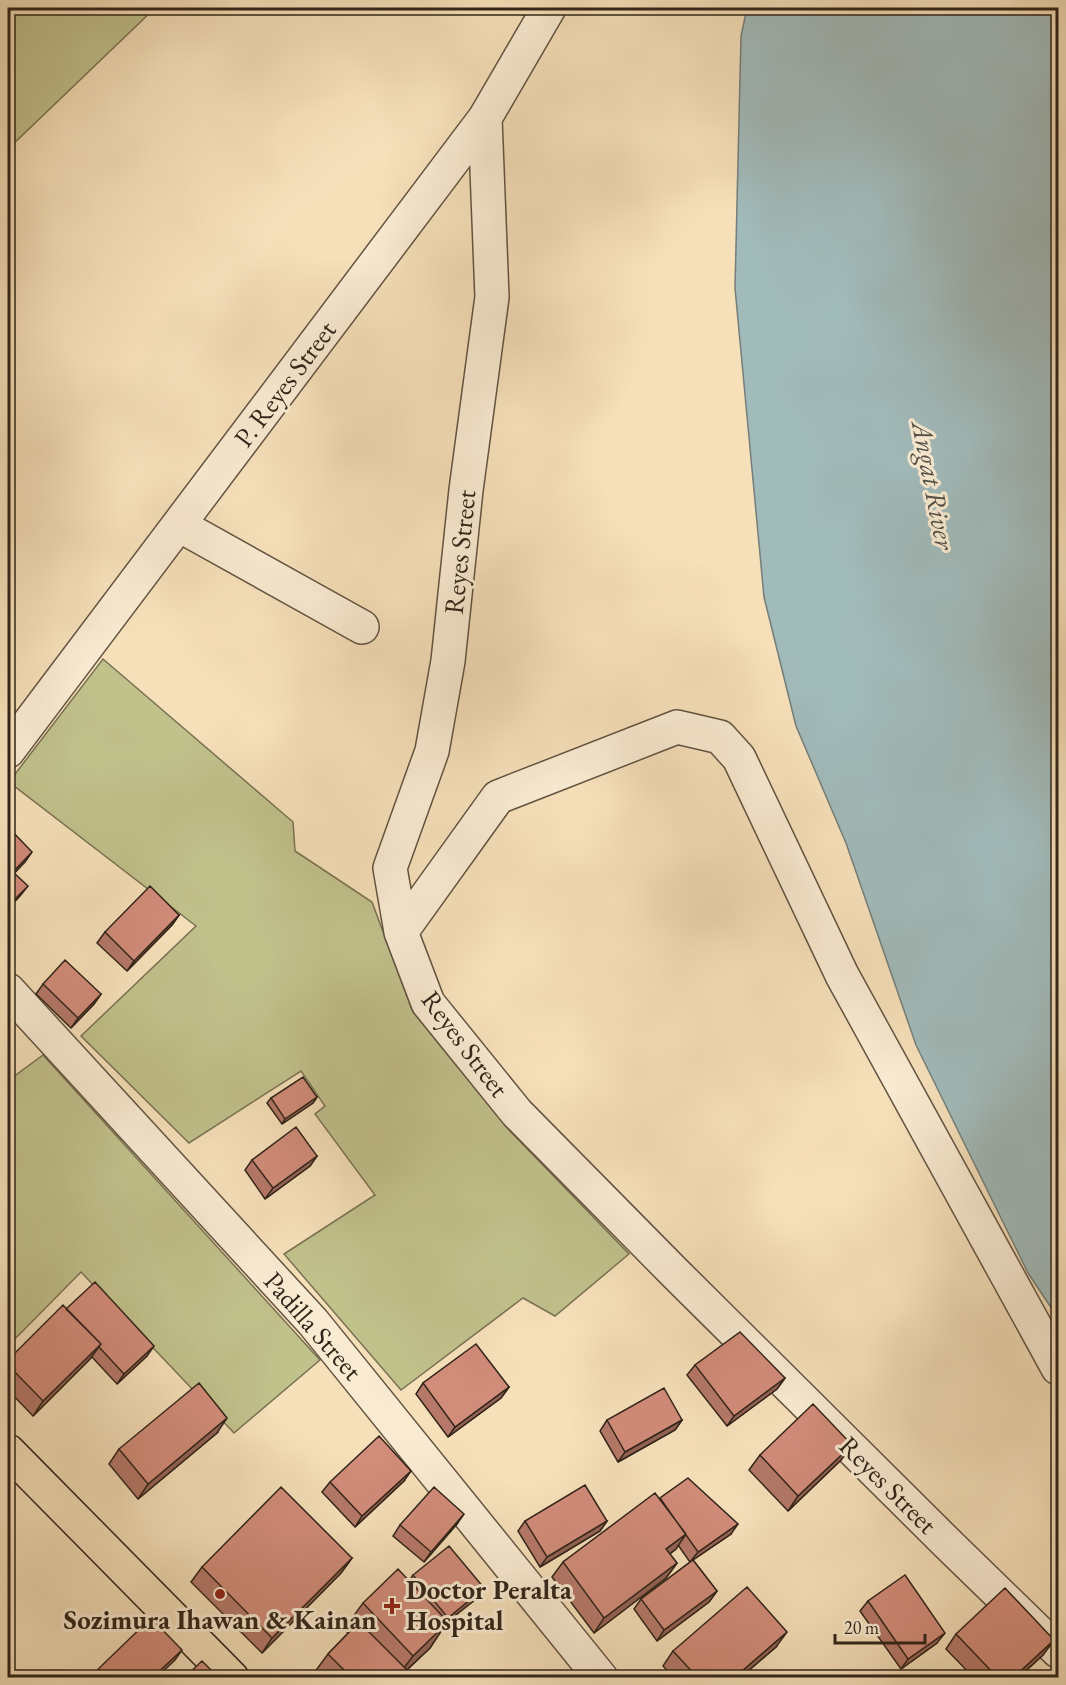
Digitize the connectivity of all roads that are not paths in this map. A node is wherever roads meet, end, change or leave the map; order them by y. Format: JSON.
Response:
{"nodes":[{"id":1,"x":549,"y":8,"type":"edge"},
{"id":2,"x":484,"y":118,"type":"junction"},
{"id":3,"x":179,"y":525,"type":"junction"},
{"id":4,"x":362,"y":627,"type":"dead end"},
{"id":5,"x":8,"y":751,"type":"edge"},
{"id":6,"x":401,"y":932,"type":"junction"},
{"id":7,"x":8,"y":990,"type":"edge"},
{"id":8,"x":1059,"y":1368,"type":"edge"},
{"id":9,"x":8,"y":1451,"type":"edge"},
{"id":10,"x":1059,"y":1651,"type":"edge"},
{"id":11,"x":232,"y":1677,"type":"edge"},
{"id":12,"x":601,"y":1677,"type":"edge"}],
"edges":[{"from":1,"to":2,"type":"street","name":"P. Reyes Street"},
{"from":2,"to":3,"type":"street","name":"P. Reyes Street"},
{"from":2,"to":6,"type":"street","name":"Reyes Street"},
{"from":3,"to":4,"type":"street"},
{"from":3,"to":5,"type":"street","name":"P. Reyes Street"},
{"from":6,"to":8,"type":"street"},
{"from":6,"to":10,"type":"street","name":"Reyes Street"},
{"from":7,"to":12,"type":"street","name":"Padilla Street"},
{"from":9,"to":11,"type":"main road"}]}
